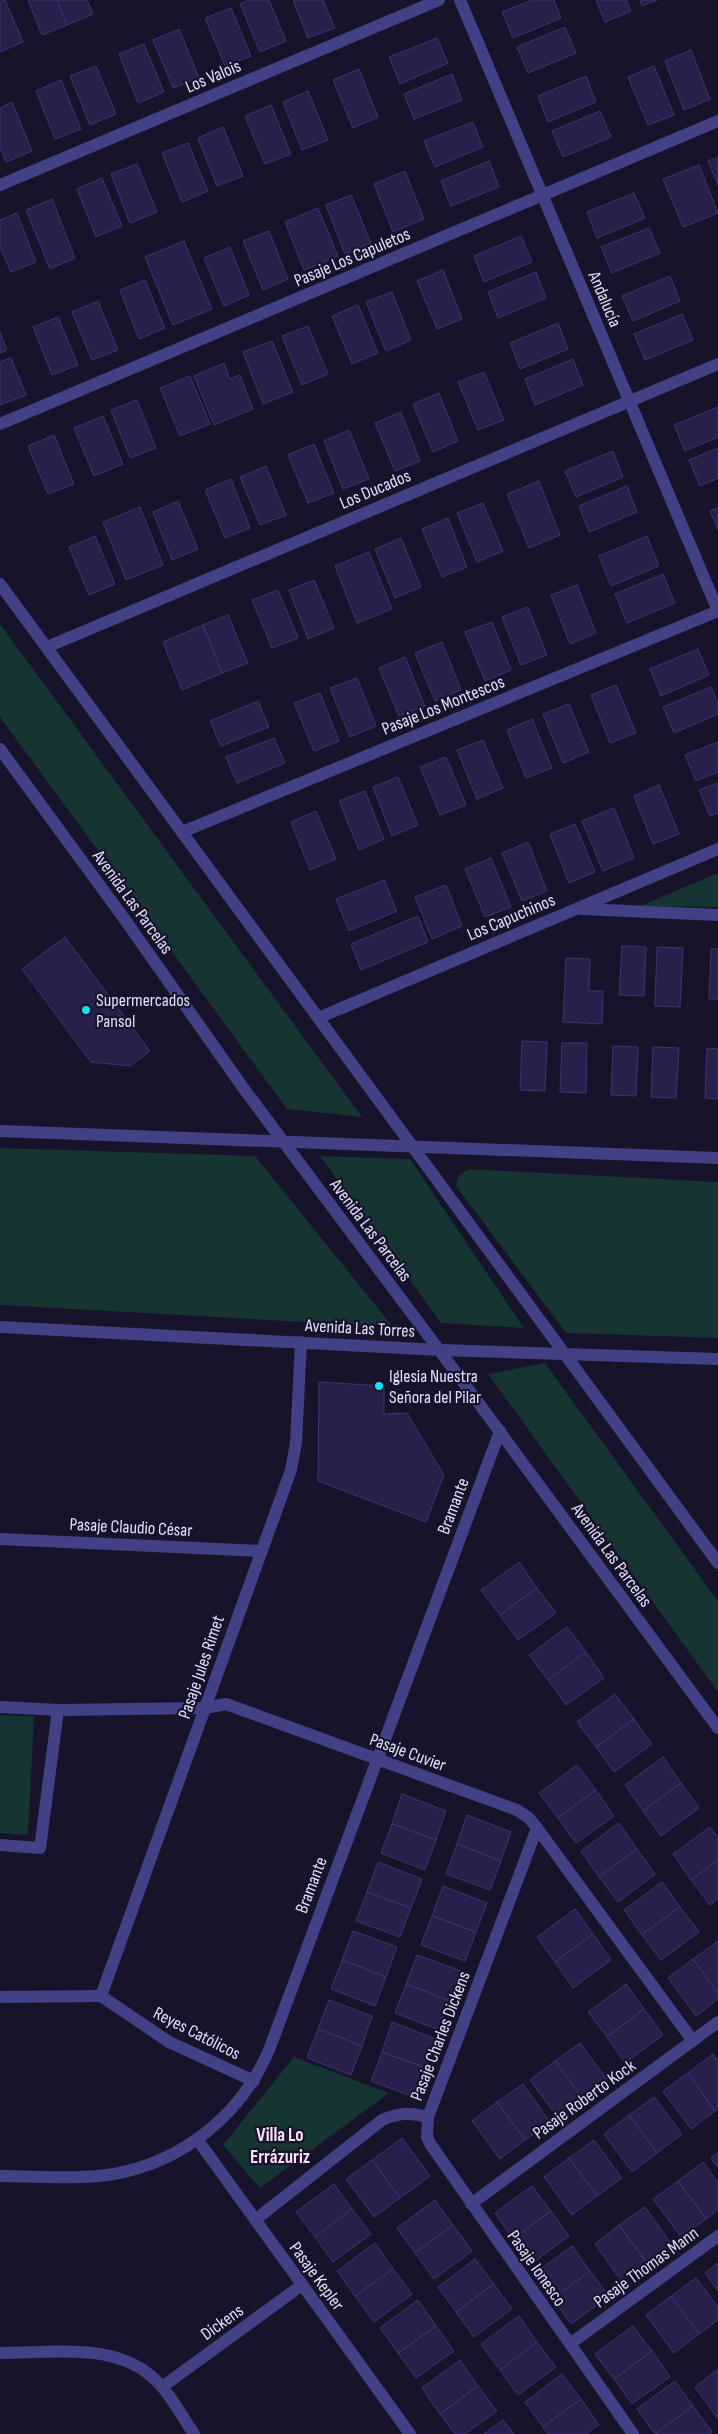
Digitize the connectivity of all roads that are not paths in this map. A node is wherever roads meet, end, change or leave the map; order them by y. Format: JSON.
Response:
{"nodes":[{"id":1,"x":439,"y":0,"type":"edge"},
{"id":2,"x":460,"y":0,"type":"edge"},
{"id":3,"x":718,"y":122,"type":"edge"},
{"id":4,"x":0,"y":185,"type":"edge"},
{"id":5,"x":542,"y":195,"type":"junction"},
{"id":6,"x":718,"y":364,"type":"edge"},
{"id":7,"x":629,"y":401,"type":"junction"},
{"id":8,"x":0,"y":424,"type":"edge"},
{"id":9,"x":0,"y":584,"type":"edge"},
{"id":10,"x":718,"y":611,"type":"edge"},
{"id":11,"x":47,"y":647,"type":"junction"},
{"id":12,"x":0,"y":749,"type":"edge"},
{"id":13,"x":182,"y":832,"type":"junction"},
{"id":14,"x":718,"y":849,"type":"edge"},
{"id":15,"x":577,"y":909,"type":"junction"},
{"id":16,"x":718,"y":915,"type":"edge"},
{"id":17,"x":318,"y":1018,"type":"junction"},
{"id":18,"x":0,"y":1131,"type":"edge"},
{"id":19,"x":282,"y":1141,"type":"junction"},
{"id":20,"x":414,"y":1147,"type":"junction"},
{"id":21,"x":718,"y":1158,"type":"edge"},
{"id":22,"x":0,"y":1327,"type":"edge"},
{"id":23,"x":301,"y":1342,"type":"junction"},
{"id":24,"x":440,"y":1350,"type":"junction"},
{"id":25,"x":564,"y":1353,"type":"junction"},
{"id":26,"x":718,"y":1359,"type":"edge"},
{"id":27,"x":500,"y":1431,"type":"junction"},
{"id":28,"x":0,"y":1538,"type":"edge"},
{"id":29,"x":260,"y":1551,"type":"junction"},
{"id":30,"x":718,"y":1563,"type":"edge"},
{"id":31,"x":0,"y":1707,"type":"edge"},
{"id":32,"x":205,"y":1708,"type":"junction"},
{"id":33,"x":58,"y":1710,"type":"junction"},
{"id":34,"x":718,"y":1728,"type":"edge"},
{"id":35,"x":377,"y":1760,"type":"junction"},
{"id":36,"x":537,"y":1828,"type":"junction"},
{"id":37,"x":0,"y":1846,"type":"edge"},
{"id":38,"x":101,"y":1996,"type":"junction"},
{"id":39,"x":0,"y":1998,"type":"edge"},
{"id":40,"x":718,"y":2022,"type":"edge"},
{"id":41,"x":693,"y":2041,"type":"junction"},
{"id":42,"x":254,"y":2082,"type":"junction"},
{"id":43,"x":428,"y":2117,"type":"junction"},
{"id":44,"x":197,"y":2139,"type":"junction"},
{"id":45,"x":0,"y":2176,"type":"edge"},
{"id":46,"x":471,"y":2204,"type":"junction"},
{"id":47,"x":255,"y":2220,"type":"junction"},
{"id":48,"x":718,"y":2236,"type":"edge"},
{"id":49,"x":302,"y":2285,"type":"junction"},
{"id":50,"x":570,"y":2344,"type":"junction"},
{"id":51,"x":0,"y":2353,"type":"edge"},
{"id":52,"x":162,"y":2387,"type":"junction"},
{"id":53,"x":194,"y":2434,"type":"edge"},
{"id":54,"x":410,"y":2434,"type":"edge"},
{"id":55,"x":632,"y":2434,"type":"edge"}],
"edges":[{"from":1,"to":4,"type":"street","name":"Los Valois"},
{"from":2,"to":5,"type":"street","name":"Andalucía"},
{"from":3,"to":5,"type":"street","name":"Pasaje Los Capuletos"},
{"from":5,"to":7,"type":"street","name":"Andalucía"},
{"from":5,"to":8,"type":"street","name":"Pasaje Los Capuletos"},
{"from":6,"to":7,"type":"street","name":"Los Ducados"},
{"from":7,"to":10,"type":"street","name":"Andalucía"},
{"from":7,"to":11,"type":"street","name":"Los Ducados"},
{"from":9,"to":11,"type":"street"},
{"from":10,"to":13,"type":"street","name":"Pasaje Los Montescos"},
{"from":11,"to":13,"type":"street"},
{"from":12,"to":19,"type":"street","name":"Avenida Las Parcelas"},
{"from":13,"to":17,"type":"street"},
{"from":14,"to":15,"type":"street","name":"Los Capuchinos"},
{"from":15,"to":16,"type":"street"},
{"from":15,"to":17,"type":"street","name":"Los Capuchinos"},
{"from":17,"to":20,"type":"street"},
{"from":18,"to":19,"type":"street"},
{"from":19,"to":20,"type":"street"},
{"from":19,"to":24,"type":"street","name":"Avenida Las Parcelas"},
{"from":20,"to":21,"type":"street"},
{"from":20,"to":25,"type":"street"},
{"from":22,"to":23,"type":"street","name":"Avenida Las Torres"},
{"from":23,"to":24,"type":"street","name":"Avenida Las Torres"},
{"from":23,"to":29,"type":"street","name":"Pasaje Jules Rimet"},
{"from":24,"to":25,"type":"street","name":"Avenida Las Torres"},
{"from":24,"to":27,"type":"street","name":"Avenida Las Parcelas"},
{"from":25,"to":26,"type":"street","name":"Avenida Las Torres"},
{"from":25,"to":30,"type":"street"},
{"from":27,"to":34,"type":"street","name":"Avenida Las Parcelas"},
{"from":27,"to":35,"type":"street","name":"Bramante"},
{"from":28,"to":29,"type":"street","name":"Pasaje Claudio César"},
{"from":29,"to":32,"type":"street","name":"Pasaje Jules Rimet"},
{"from":31,"to":33,"type":"street","name":"Pasaje Cuvier"},
{"from":32,"to":33,"type":"street","name":"Pasaje Cuvier"},
{"from":32,"to":35,"type":"street","name":"Pasaje Cuvier"},
{"from":32,"to":38,"type":"street","name":"Pasaje Jules Rimet"},
{"from":33,"to":37,"type":"street"},
{"from":35,"to":36,"type":"street","name":"Pasaje Cuvier"},
{"from":35,"to":42,"type":"street","name":"Bramante"},
{"from":36,"to":41,"type":"street","name":"Pasaje Cuvier"},
{"from":36,"to":43,"type":"street","name":"Pasaje Charles Dickens"},
{"from":38,"to":39,"type":"street"},
{"from":38,"to":42,"type":"street","name":"Reyes Católicos"},
{"from":40,"to":41,"type":"street","name":"Pasaje Roberto Kock"},
{"from":41,"to":46,"type":"street","name":"Pasaje Roberto Kock"},
{"from":42,"to":44,"type":"street","name":"Bramante"},
{"from":43,"to":46,"type":"street","name":"Pasaje Ionesco"},
{"from":43,"to":47,"type":"street","name":"Pasaje Charles Dickens"},
{"from":44,"to":45,"type":"street","name":"Bramante"},
{"from":44,"to":47,"type":"street","name":"Pasaje Kepler"},
{"from":46,"to":50,"type":"street","name":"Pasaje Ionesco"},
{"from":47,"to":49,"type":"street","name":"Pasaje Kepler"},
{"from":48,"to":50,"type":"street","name":"Pasaje Thomas Mann"},
{"from":49,"to":52,"type":"street","name":"Dickens"},
{"from":49,"to":54,"type":"street","name":"Pasaje Kepler"},
{"from":50,"to":55,"type":"street","name":"Pasaje Ionesco"},
{"from":51,"to":52,"type":"street"},
{"from":52,"to":53,"type":"street"}]}
